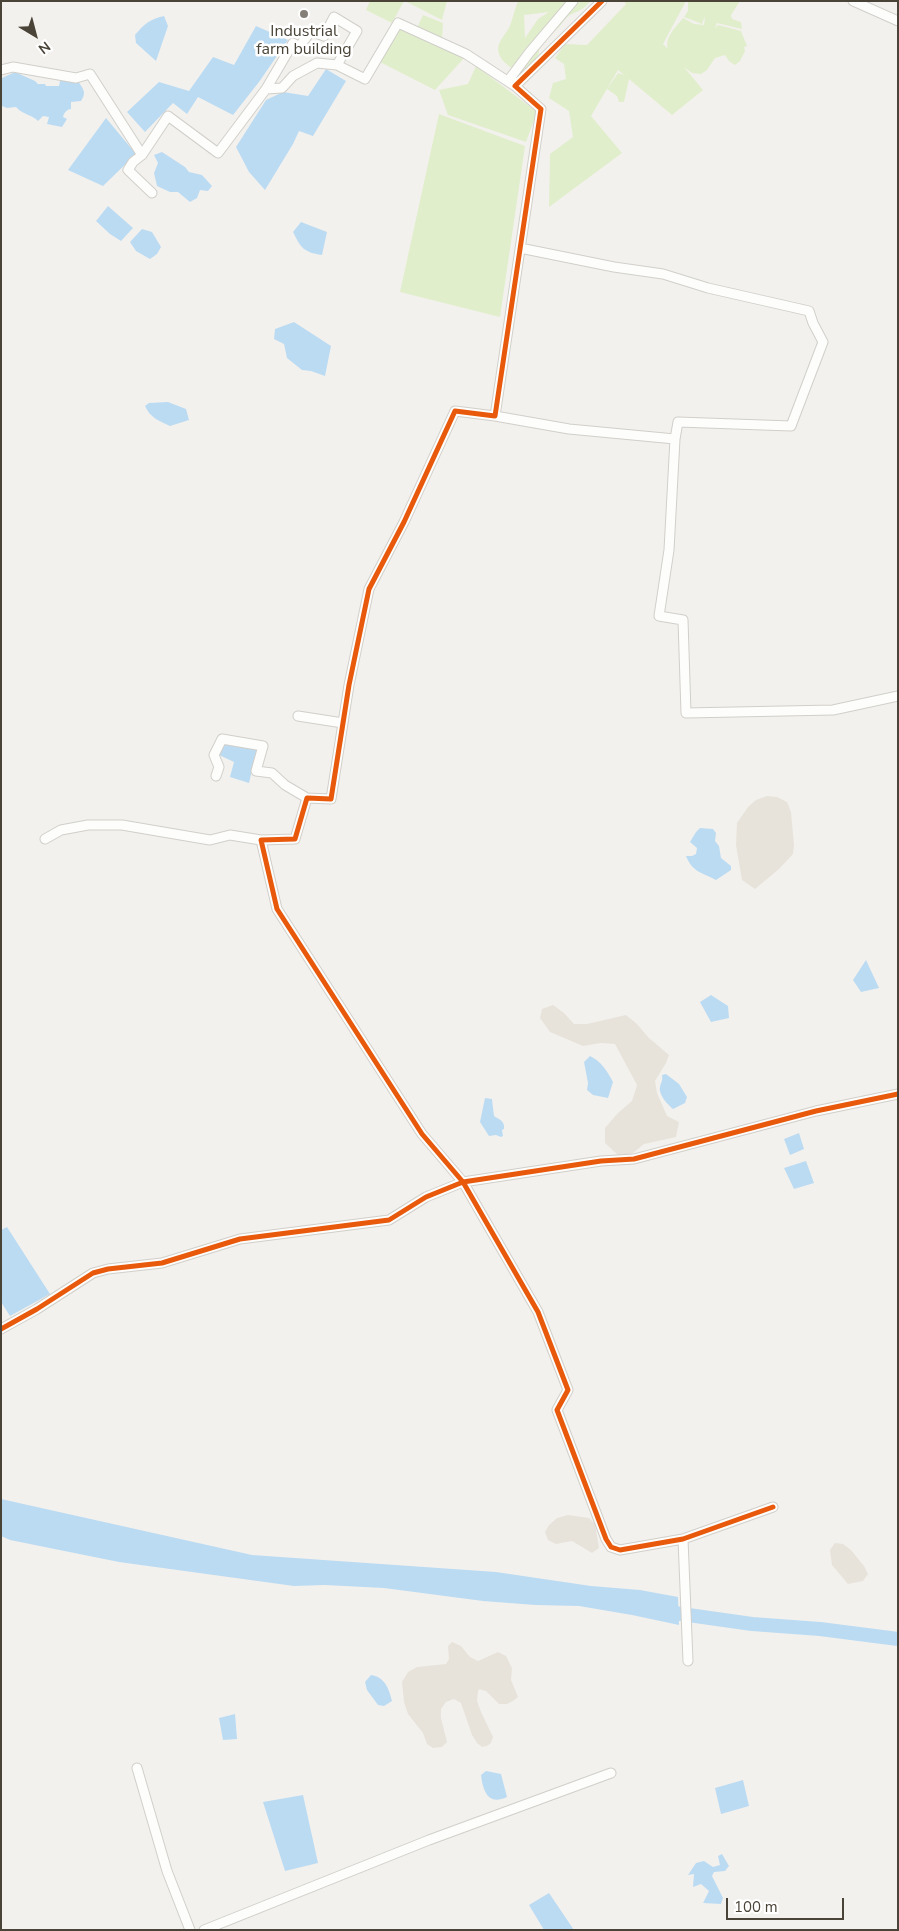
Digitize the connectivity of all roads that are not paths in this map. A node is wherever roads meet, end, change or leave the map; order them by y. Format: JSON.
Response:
{"nodes":[{"id":1,"x":573,"y":1,"type":"edge"},
{"id":2,"x":602,"y":1,"type":"edge"},
{"id":3,"x":853,"y":1,"type":"edge"},
{"id":4,"x":898,"y":20,"type":"edge"},
{"id":5,"x":337,"y":65,"type":"junction"},
{"id":6,"x":1,"y":70,"type":"edge"},
{"id":7,"x":515,"y":86,"type":"junction"},
{"id":8,"x":266,"y":89,"type":"junction"},
{"id":9,"x":142,"y":155,"type":"junction"},
{"id":10,"x":152,"y":193,"type":"dead end"},
{"id":11,"x":520,"y":248,"type":"junction"},
{"id":12,"x":495,"y":416,"type":"junction"},
{"id":13,"x":675,"y":439,"type":"junction"},
{"id":14,"x":898,"y":696,"type":"edge"},
{"id":15,"x":298,"y":716,"type":"dead end"},
{"id":16,"x":343,"y":723,"type":"junction"},
{"id":17,"x":216,"y":776,"type":"dead end"},
{"id":18,"x":307,"y":798,"type":"junction"},
{"id":19,"x":45,"y":839,"type":"dead end"},
{"id":20,"x":261,"y":840,"type":"junction"},
{"id":21,"x":898,"y":1094,"type":"edge"},
{"id":22,"x":463,"y":1182,"type":"junction"},
{"id":23,"x":1,"y":1329,"type":"edge"},
{"id":24,"x":773,"y":1506,"type":"dead end"},
{"id":25,"x":683,"y":1539,"type":"junction"},
{"id":26,"x":688,"y":1661,"type":"dead end"},
{"id":27,"x":137,"y":1768,"type":"dead end"},
{"id":28,"x":611,"y":1773,"type":"dead end"},
{"id":29,"x":190,"y":1930,"type":"edge"},
{"id":30,"x":204,"y":1930,"type":"edge"}],
"edges":[{"from":1,"to":7,"type":"street"},
{"from":2,"to":7,"type":"street"},
{"from":3,"to":4,"type":"street"},
{"from":5,"to":7,"type":"street"},
{"from":5,"to":8,"type":"street"},
{"from":5,"to":8,"type":"street"},
{"from":6,"to":9,"type":"street"},
{"from":7,"to":11,"type":"street"},
{"from":8,"to":9,"type":"street"},
{"from":9,"to":10,"type":"street"},
{"from":11,"to":12,"type":"street"},
{"from":11,"to":13,"type":"street"},
{"from":12,"to":13,"type":"street"},
{"from":12,"to":16,"type":"street"},
{"from":13,"to":14,"type":"street"},
{"from":15,"to":16,"type":"street"},
{"from":16,"to":18,"type":"street"},
{"from":17,"to":18,"type":"street"},
{"from":18,"to":20,"type":"street"},
{"from":19,"to":20,"type":"street"},
{"from":20,"to":22,"type":"street"},
{"from":21,"to":22,"type":"street"},
{"from":22,"to":23,"type":"street"},
{"from":22,"to":25,"type":"street"},
{"from":24,"to":25,"type":"street"},
{"from":25,"to":26,"type":"street"},
{"from":27,"to":29,"type":"street"},
{"from":28,"to":30,"type":"street"}]}
